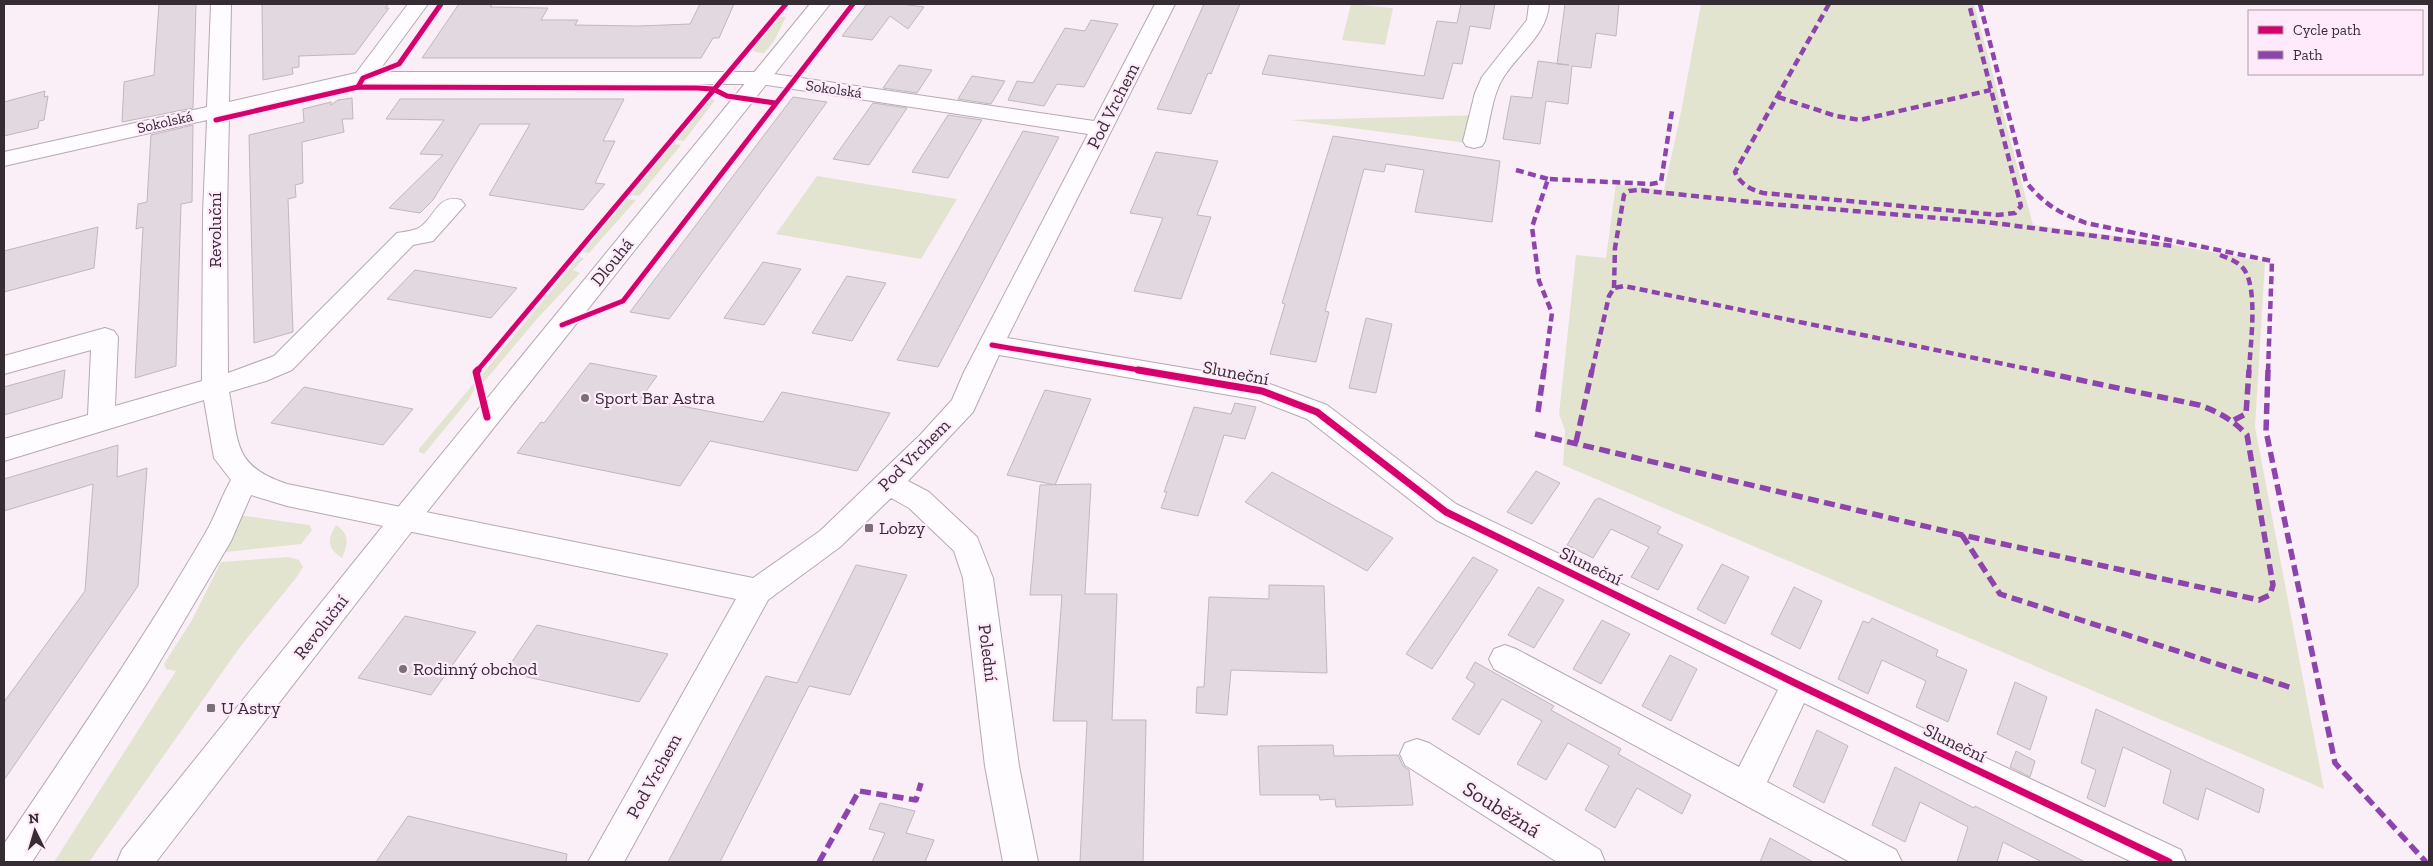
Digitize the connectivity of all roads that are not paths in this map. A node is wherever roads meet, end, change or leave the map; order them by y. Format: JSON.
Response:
{"nodes":[{"id":1,"x":221,"y":4,"type":"edge"},
{"id":2,"x":418,"y":4,"type":"edge"},
{"id":3,"x":820,"y":4,"type":"edge"},
{"id":4,"x":1165,"y":4,"type":"edge"},
{"id":5,"x":1539,"y":4,"type":"edge"},
{"id":6,"x":363,"y":78,"type":"junction"},
{"id":7,"x":760,"y":78,"type":"junction"},
{"id":8,"x":217,"y":110,"type":"junction"},
{"id":9,"x":1102,"y":129,"type":"junction"},
{"id":10,"x":1474,"y":141,"type":"dead end"},
{"id":11,"x":4,"y":159,"type":"edge"},
{"id":12,"x":453,"y":205,"type":"dead end"},
{"id":13,"x":992,"y":345,"type":"junction"},
{"id":14,"x":4,"y":365,"type":"edge"},
{"id":15,"x":215,"y":387,"type":"junction"},
{"id":16,"x":101,"y":422,"type":"junction"},
{"id":17,"x":4,"y":450,"type":"edge"},
{"id":18,"x":246,"y":479,"type":"junction"},
{"id":19,"x":888,"y":484,"type":"junction"},
{"id":20,"x":405,"y":519,"type":"junction"},
{"id":21,"x":757,"y":591,"type":"junction"},
{"id":22,"x":1505,"y":660,"type":"dead end"},
{"id":23,"x":1797,"y":684,"type":"junction"},
{"id":24,"x":1417,"y":754,"type":"dead end"},
{"id":25,"x":1746,"y":789,"type":"junction"},
{"id":26,"x":12,"y":862,"type":"edge"},
{"id":27,"x":134,"y":862,"type":"edge"},
{"id":28,"x":605,"y":862,"type":"edge"},
{"id":29,"x":1021,"y":862,"type":"edge"},
{"id":30,"x":1588,"y":862,"type":"edge"},
{"id":31,"x":1884,"y":862,"type":"edge"},
{"id":32,"x":2169,"y":862,"type":"edge"}],
"edges":[{"from":1,"to":8,"type":"street","name":"Revoluční"},
{"from":2,"to":6,"type":"street"},
{"from":3,"to":7,"type":"street","name":"Dlouhá"},
{"from":4,"to":9,"type":"street","name":"Pod Vrchem"},
{"from":5,"to":10,"type":"street"},
{"from":6,"to":7,"type":"street","name":"Sokolská"},
{"from":6,"to":8,"type":"street","name":"Sokolská"},
{"from":7,"to":9,"type":"street","name":"Sokolská"},
{"from":7,"to":20,"type":"street","name":"Dlouhá"},
{"from":8,"to":11,"type":"street","name":"Sokolská"},
{"from":8,"to":15,"type":"street","name":"Revoluční"},
{"from":9,"to":13,"type":"street","name":"Pod Vrchem"},
{"from":12,"to":15,"type":"street"},
{"from":13,"to":19,"type":"street","name":"Pod Vrchem"},
{"from":13,"to":23,"type":"street","name":"Sluneční"},
{"from":14,"to":16,"type":"street"},
{"from":15,"to":16,"type":"street"},
{"from":15,"to":18,"type":"street","name":"Revoluční"},
{"from":16,"to":17,"type":"street"},
{"from":18,"to":20,"type":"street","name":"Revoluční"},
{"from":18,"to":26,"type":"street"},
{"from":19,"to":21,"type":"street","name":"Pod Vrchem"},
{"from":19,"to":29,"type":"street","name":"Polední"},
{"from":20,"to":21,"type":"street"},
{"from":20,"to":27,"type":"street","name":"Revoluční"},
{"from":21,"to":28,"type":"street","name":"Pod Vrchem"},
{"from":22,"to":25,"type":"street"},
{"from":23,"to":25,"type":"street"},
{"from":23,"to":32,"type":"street","name":"Sluneční"},
{"from":24,"to":30,"type":"street","name":"Souběžná"},
{"from":25,"to":31,"type":"street"}]}
